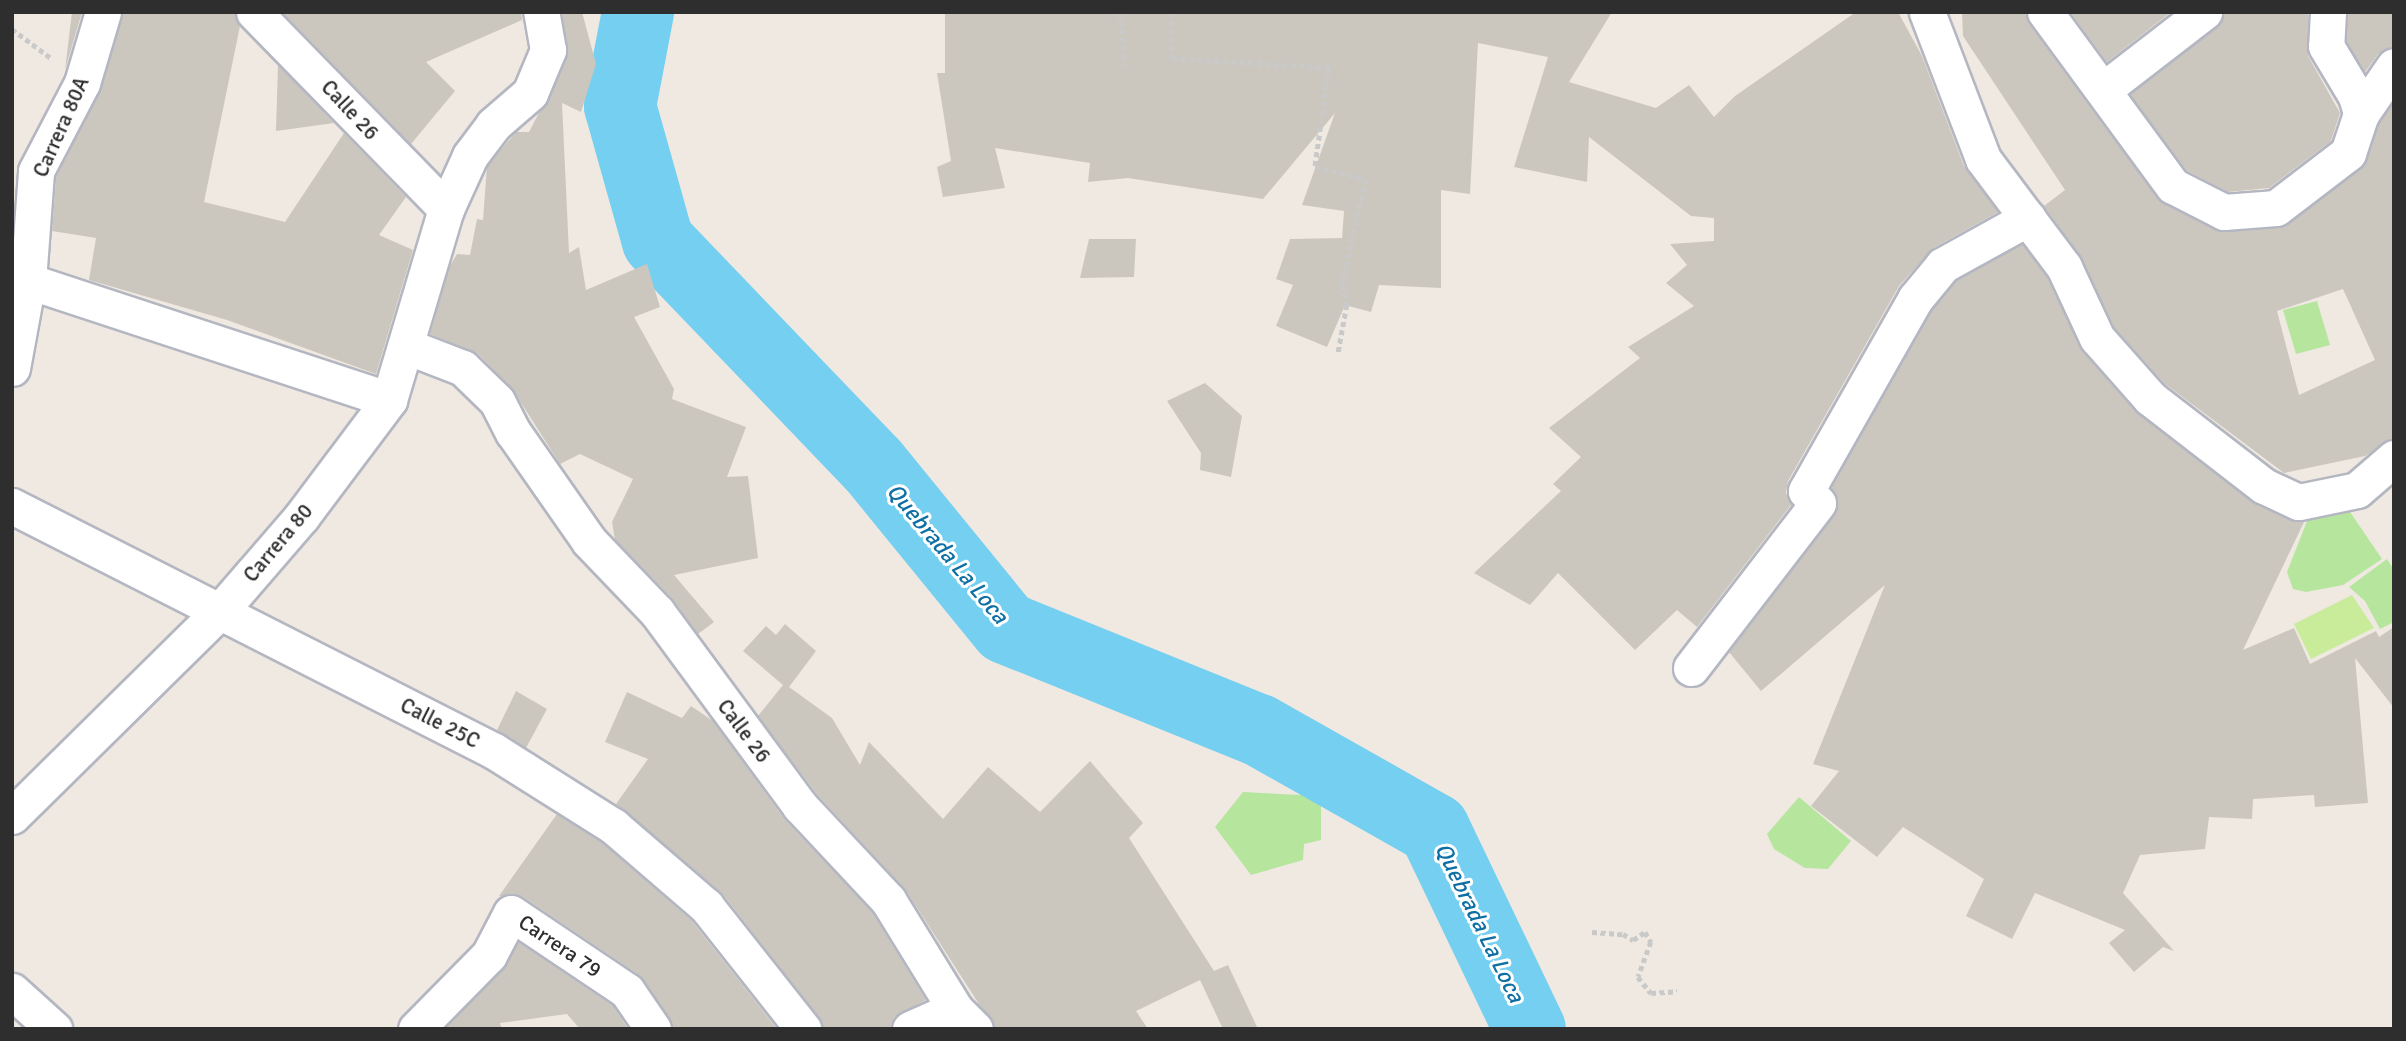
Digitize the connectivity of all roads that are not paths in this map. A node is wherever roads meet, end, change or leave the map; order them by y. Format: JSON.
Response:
{"nodes":[{"id":1,"x":103,"y":12,"type":"edge"},
{"id":2,"x":254,"y":12,"type":"edge"},
{"id":3,"x":541,"y":12,"type":"edge"},
{"id":4,"x":1927,"y":12,"type":"edge"},
{"id":5,"x":2045,"y":12,"type":"edge"},
{"id":6,"x":2204,"y":12,"type":"edge"},
{"id":7,"x":2329,"y":12,"type":"edge"},
{"id":8,"x":2394,"y":66,"type":"edge"},
{"id":9,"x":2103,"y":90,"type":"junction"},
{"id":10,"x":2361,"y":114,"type":"junction"},
{"id":11,"x":446,"y":209,"type":"junction"},
{"id":12,"x":2028,"y":218,"type":"junction"},
{"id":13,"x":28,"y":281,"type":"junction"},
{"id":14,"x":406,"y":346,"type":"junction"},
{"id":15,"x":12,"y":368,"type":"edge"},
{"id":16,"x":389,"y":400,"type":"junction"},
{"id":17,"x":2394,"y":458,"type":"edge"},
{"id":18,"x":12,"y":506,"type":"edge"},
{"id":19,"x":221,"y":610,"type":"junction"},
{"id":20,"x":1691,"y":668,"type":"dead end"},
{"id":21,"x":12,"y":816,"type":"edge"},
{"id":22,"x":12,"y":992,"type":"edge"},
{"id":23,"x":965,"y":1019,"type":"edge"},
{"id":24,"x":54,"y":1029,"type":"edge"},
{"id":25,"x":416,"y":1029,"type":"edge"},
{"id":26,"x":653,"y":1029,"type":"edge"},
{"id":27,"x":803,"y":1029,"type":"edge"},
{"id":28,"x":910,"y":1029,"type":"edge"}],
"edges":[{"from":1,"to":13,"type":"street","name":"Carrera 80A"},
{"from":2,"to":11,"type":"street","name":"Calle 26"},
{"from":3,"to":11,"type":"street","name":"Carrera 80"},
{"from":4,"to":12,"type":"street"},
{"from":5,"to":9,"type":"street"},
{"from":6,"to":9,"type":"street"},
{"from":7,"to":10,"type":"street"},
{"from":8,"to":10,"type":"street"},
{"from":9,"to":10,"type":"street"},
{"from":11,"to":14,"type":"street","name":"Carrera 80"},
{"from":12,"to":17,"type":"street"},
{"from":12,"to":20,"type":"street"},
{"from":13,"to":15,"type":"street","name":"Carrera 80A"},
{"from":13,"to":16,"type":"street"},
{"from":14,"to":16,"type":"street","name":"Carrera 80"},
{"from":14,"to":23,"type":"street","name":"Calle 26"},
{"from":16,"to":19,"type":"street","name":"Carrera 80"},
{"from":18,"to":19,"type":"street","name":"Calle 25C"},
{"from":19,"to":21,"type":"street","name":"Carrera 80"},
{"from":19,"to":27,"type":"street","name":"Calle 25C"},
{"from":22,"to":24,"type":"street"},
{"from":23,"to":28,"type":"street"},
{"from":25,"to":26,"type":"street","name":"Carrera 79"}]}
